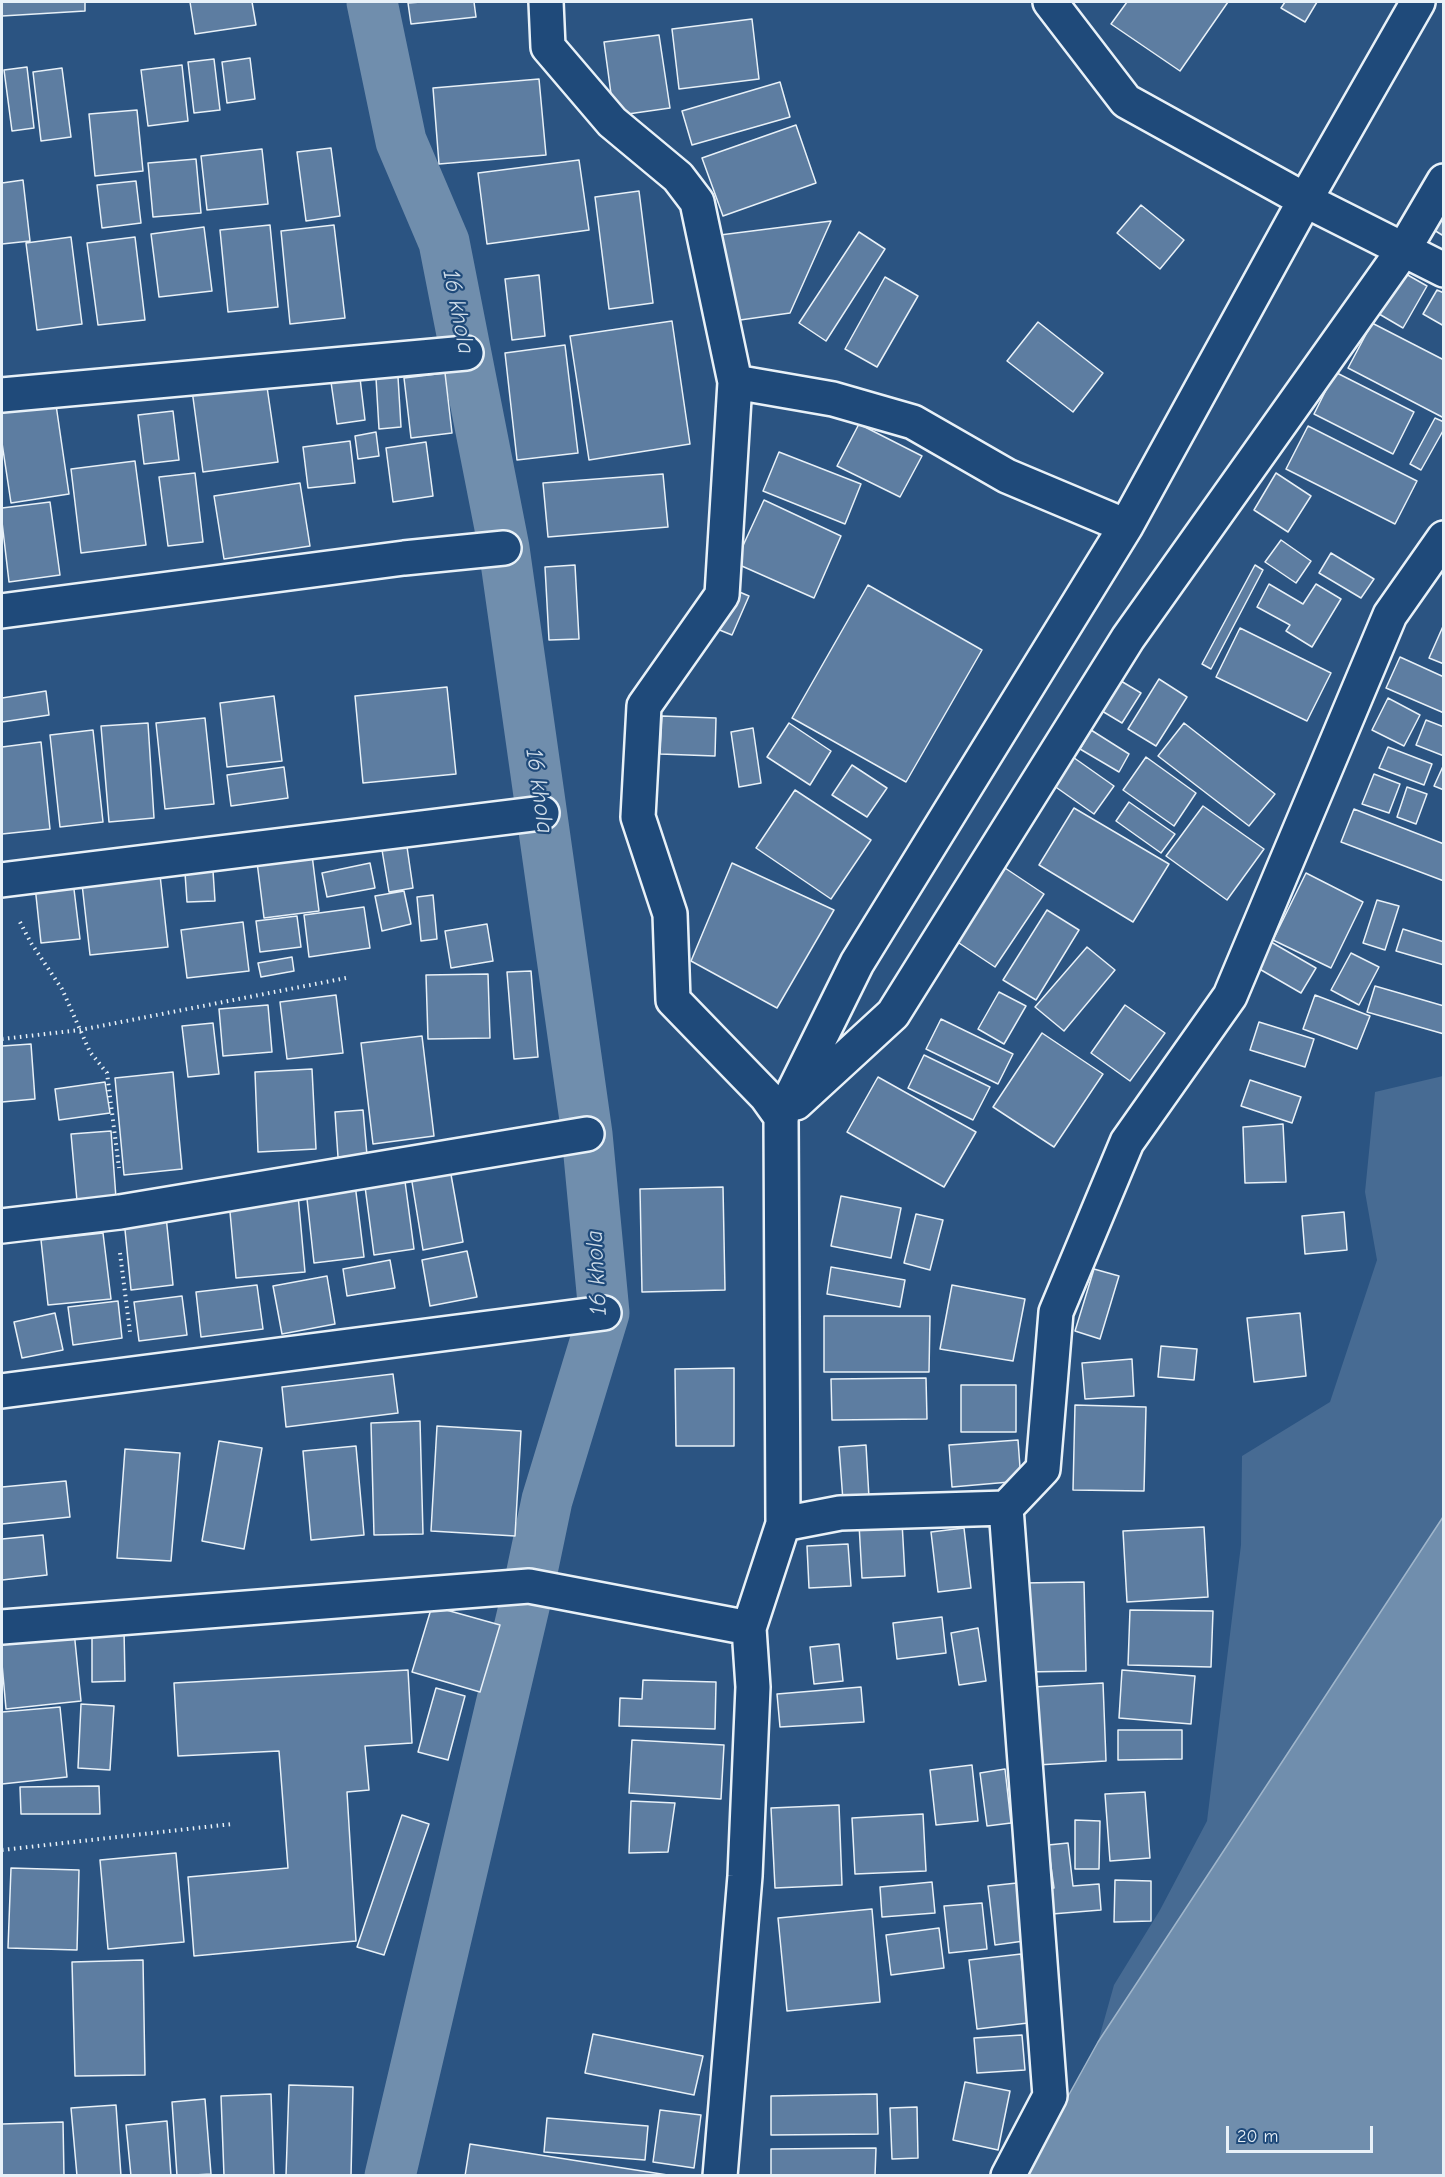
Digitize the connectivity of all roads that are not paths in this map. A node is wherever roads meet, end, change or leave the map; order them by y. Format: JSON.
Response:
{"nodes":[{"id":1,"x":546,"y":2,"type":"edge"},
{"id":2,"x":1050,"y":2,"type":"edge"},
{"id":3,"x":1418,"y":2,"type":"edge"},
{"id":4,"x":1443,"y":181,"type":"edge"},
{"id":5,"x":1305,"y":200,"type":"junction"},
{"id":6,"x":1404,"y":249,"type":"junction"},
{"id":7,"x":1443,"y":270,"type":"edge"},
{"id":8,"x":466,"y":353,"type":"dead end"},
{"id":9,"x":735,"y":382,"type":"junction"},
{"id":10,"x":2,"y":395,"type":"edge"},
{"id":11,"x":1126,"y":526,"type":"junction"},
{"id":12,"x":1443,"y":538,"type":"edge"},
{"id":13,"x":504,"y":548,"type":"dead end"},
{"id":14,"x":2,"y":611,"type":"edge"},
{"id":15,"x":542,"y":813,"type":"dead end"},
{"id":16,"x":2,"y":880,"type":"edge"},
{"id":17,"x":781,"y":1116,"type":"junction"},
{"id":18,"x":587,"y":1134,"type":"dead end"},
{"id":19,"x":2,"y":1226,"type":"edge"},
{"id":20,"x":604,"y":1313,"type":"dead end"},
{"id":21,"x":2,"y":1390,"type":"edge"},
{"id":22,"x":1006,"y":1508,"type":"junction"},
{"id":23,"x":783,"y":1524,"type":"junction"},
{"id":24,"x":2,"y":1627,"type":"edge"},
{"id":25,"x":749,"y":1628,"type":"junction"},
{"id":26,"x":720,"y":2175,"type":"edge"},
{"id":27,"x":1008,"y":2175,"type":"edge"}],
"edges":[{"from":1,"to":9,"type":"street"},
{"from":2,"to":5,"type":"street"},
{"from":3,"to":5,"type":"street"},
{"from":4,"to":6,"type":"street"},
{"from":5,"to":6,"type":"street"},
{"from":5,"to":11,"type":"street"},
{"from":6,"to":7,"type":"street"},
{"from":6,"to":17,"type":"street"},
{"from":8,"to":10,"type":"street"},
{"from":9,"to":11,"type":"street"},
{"from":9,"to":17,"type":"street"},
{"from":11,"to":17,"type":"street"},
{"from":12,"to":22,"type":"street"},
{"from":13,"to":14,"type":"street"},
{"from":15,"to":16,"type":"street"},
{"from":17,"to":23,"type":"street"},
{"from":18,"to":19,"type":"street"},
{"from":20,"to":21,"type":"street"},
{"from":22,"to":23,"type":"street"},
{"from":22,"to":27,"type":"street"},
{"from":23,"to":25,"type":"street"},
{"from":24,"to":25,"type":"street"},
{"from":25,"to":26,"type":"street"}]}
